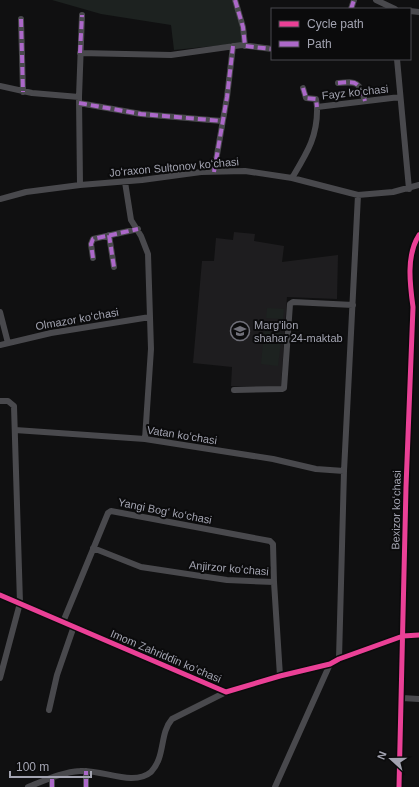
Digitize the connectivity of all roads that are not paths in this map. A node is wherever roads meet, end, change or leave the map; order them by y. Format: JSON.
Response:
{"nodes":[{"id":1,"x":234,"y":0,"type":"edge"},
{"id":2,"x":376,"y":0,"type":"edge"},
{"id":3,"x":393,"y":8,"type":"edge"},
{"id":4,"x":82,"y":15,"type":"dead end"},
{"id":5,"x":21,"y":19,"type":"dead end"},
{"id":6,"x":233,"y":46,"type":"junction"},
{"id":7,"x":246,"y":46,"type":"junction"},
{"id":8,"x":271,"y":49,"type":"edge"},
{"id":9,"x":80,"y":53,"type":"junction"},
{"id":10,"x":397,"y":60,"type":"edge"},
{"id":11,"x":338,"y":83,"type":"dead end"},
{"id":12,"x":0,"y":86,"type":"edge"},
{"id":13,"x":303,"y":88,"type":"dead end"},
{"id":14,"x":23,"y":92,"type":"junction"},
{"id":15,"x":400,"y":98,"type":"junction"},
{"id":16,"x":79,"y":100,"type":"junction"},
{"id":17,"x":365,"y":101,"type":"junction"},
{"id":18,"x":317,"y":107,"type":"junction"},
{"id":19,"x":222,"y":121,"type":"junction"},
{"id":20,"x":214,"y":172,"type":"junction"},
{"id":21,"x":292,"y":178,"type":"junction"},
{"id":22,"x":125,"y":182,"type":"junction"},
{"id":23,"x":80,"y":185,"type":"junction"},
{"id":24,"x":419,"y":185,"type":"edge"},
{"id":25,"x":409,"y":189,"type":"junction"},
{"id":26,"x":358,"y":195,"type":"junction"},
{"id":27,"x":0,"y":198,"type":"edge"},
{"id":28,"x":138,"y":230,"type":"junction"},
{"id":29,"x":109,"y":235,"type":"junction"},
{"id":30,"x":419,"y":235,"type":"edge"},
{"id":31,"x":93,"y":258,"type":"dead end"},
{"id":32,"x":114,"y":267,"type":"dead end"},
{"id":33,"x":353,"y":305,"type":"junction"},
{"id":34,"x":0,"y":312,"type":"edge"},
{"id":35,"x":150,"y":317,"type":"junction"},
{"id":36,"x":8,"y":343,"type":"junction"},
{"id":37,"x":0,"y":345,"type":"edge"},
{"id":38,"x":234,"y":390,"type":"dead end"},
{"id":39,"x":0,"y":402,"type":"edge"},
{"id":40,"x":15,"y":430,"type":"junction"},
{"id":41,"x":145,"y":439,"type":"junction"},
{"id":42,"x":344,"y":471,"type":"junction"},
{"id":43,"x":93,"y":548,"type":"junction"},
{"id":44,"x":274,"y":582,"type":"junction"},
{"id":45,"x":0,"y":595,"type":"edge"},
{"id":46,"x":20,"y":603,"type":"junction"},
{"id":47,"x":63,"y":622,"type":"junction"},
{"id":48,"x":74,"y":626,"type":"junction"},
{"id":49,"x":419,"y":635,"type":"edge"},
{"id":50,"x":403,"y":636,"type":"junction"},
{"id":51,"x":339,"y":659,"type":"junction"},
{"id":52,"x":330,"y":664,"type":"junction"},
{"id":53,"x":280,"y":676,"type":"junction"},
{"id":54,"x":0,"y":678,"type":"edge"},
{"id":55,"x":226,"y":692,"type":"junction"},
{"id":56,"x":402,"y":698,"type":"junction"},
{"id":57,"x":419,"y":698,"type":"edge"},
{"id":58,"x":49,"y":710,"type":"dead end"},
{"id":59,"x":86,"y":771,"type":"junction"},
{"id":60,"x":52,"y":778,"type":"junction"},
{"id":61,"x":28,"y":787,"type":"edge"},
{"id":62,"x":52,"y":787,"type":"edge"},
{"id":63,"x":86,"y":787,"type":"edge"},
{"id":64,"x":275,"y":787,"type":"edge"},
{"id":65,"x":399,"y":787,"type":"edge"}],
"edges":[{"from":1,"to":7,"type":"street"},
{"from":2,"to":3,"type":"street"},
{"from":4,"to":9,"type":"street"},
{"from":5,"to":14,"type":"street"},
{"from":6,"to":7,"type":"street"},
{"from":6,"to":9,"type":"street"},
{"from":6,"to":19,"type":"street"},
{"from":7,"to":8,"type":"street"},
{"from":9,"to":16,"type":"street"},
{"from":10,"to":15,"type":"street"},
{"from":11,"to":17,"type":"street"},
{"from":12,"to":14,"type":"street"},
{"from":13,"to":18,"type":"street"},
{"from":14,"to":16,"type":"street"},
{"from":15,"to":17,"type":"street","name":"Fayz koʻchasi"},
{"from":15,"to":25,"type":"street"},
{"from":16,"to":19,"type":"street"},
{"from":16,"to":23,"type":"street"},
{"from":17,"to":18,"type":"street","name":"Fayz koʻchasi"},
{"from":18,"to":21,"type":"street","name":"Fayz koʻchasi"},
{"from":19,"to":20,"type":"street"},
{"from":20,"to":21,"type":"street","name":"Joʻraxon Sultonov koʻchasi"},
{"from":20,"to":22,"type":"street","name":"Joʻraxon Sultonov koʻchasi"},
{"from":21,"to":26,"type":"street","name":"Joʻraxon Sultonov koʻchasi"},
{"from":22,"to":23,"type":"street","name":"Joʻraxon Sultonov koʻchasi"},
{"from":22,"to":28,"type":"street"},
{"from":23,"to":27,"type":"street","name":"Joʻraxon Sultonov koʻchasi"},
{"from":24,"to":25,"type":"street","name":"Joʻraxon Sultonov koʻchasi"},
{"from":25,"to":26,"type":"street","name":"Joʻraxon Sultonov koʻchasi"},
{"from":26,"to":33,"type":"street"},
{"from":28,"to":29,"type":"street"},
{"from":28,"to":35,"type":"street"},
{"from":29,"to":31,"type":"street"},
{"from":29,"to":32,"type":"street"},
{"from":30,"to":50,"type":"street","name":"Bexizor koʻchasi"},
{"from":33,"to":38,"type":"street"},
{"from":33,"to":42,"type":"street"},
{"from":34,"to":36,"type":"street"},
{"from":35,"to":36,"type":"street","name":"Olmazor koʻchasi"},
{"from":35,"to":41,"type":"street"},
{"from":36,"to":37,"type":"street","name":"Olmazor koʻchasi"},
{"from":39,"to":40,"type":"street"},
{"from":40,"to":41,"type":"street","name":"Vatan koʻchasi"},
{"from":40,"to":46,"type":"street"},
{"from":41,"to":42,"type":"street","name":"Vatan koʻchasi"},
{"from":42,"to":51,"type":"street"},
{"from":43,"to":44,"type":"street","name":"Anjirzor koʻchasi"},
{"from":43,"to":44,"type":"street","name":"Yangi Bogʻ koʻchasi"},
{"from":43,"to":47,"type":"street","name":"Yangi Bogʻ koʻchasi"},
{"from":44,"to":53,"type":"street","name":"Anjirzor koʻchasi"},
{"from":45,"to":46,"type":"street","name":"Imom Zahriddin koʻchasi"},
{"from":46,"to":47,"type":"street","name":"Imom Zahriddin koʻchasi"},
{"from":46,"to":54,"type":"street"},
{"from":47,"to":48,"type":"street","name":"Imom Zahriddin koʻchasi"},
{"from":48,"to":55,"type":"street","name":"Imom Zahriddin koʻchasi"},
{"from":48,"to":58,"type":"street"},
{"from":49,"to":50,"type":"street","name":"Imom Zahriddin koʻchasi"},
{"from":50,"to":51,"type":"street","name":"Imom Zahriddin koʻchasi"},
{"from":50,"to":56,"type":"street","name":"Bexizor koʻchasi"},
{"from":51,"to":52,"type":"street","name":"Imom Zahriddin koʻchasi"},
{"from":52,"to":53,"type":"street","name":"Imom Zahriddin koʻchasi"},
{"from":52,"to":64,"type":"street"},
{"from":53,"to":55,"type":"street","name":"Imom Zahriddin koʻchasi"},
{"from":55,"to":59,"type":"street"},
{"from":56,"to":57,"type":"street"},
{"from":56,"to":65,"type":"street","name":"Bexizor koʻchasi"},
{"from":59,"to":60,"type":"street"},
{"from":59,"to":63,"type":"street"},
{"from":60,"to":61,"type":"street"},
{"from":60,"to":62,"type":"street"}]}
